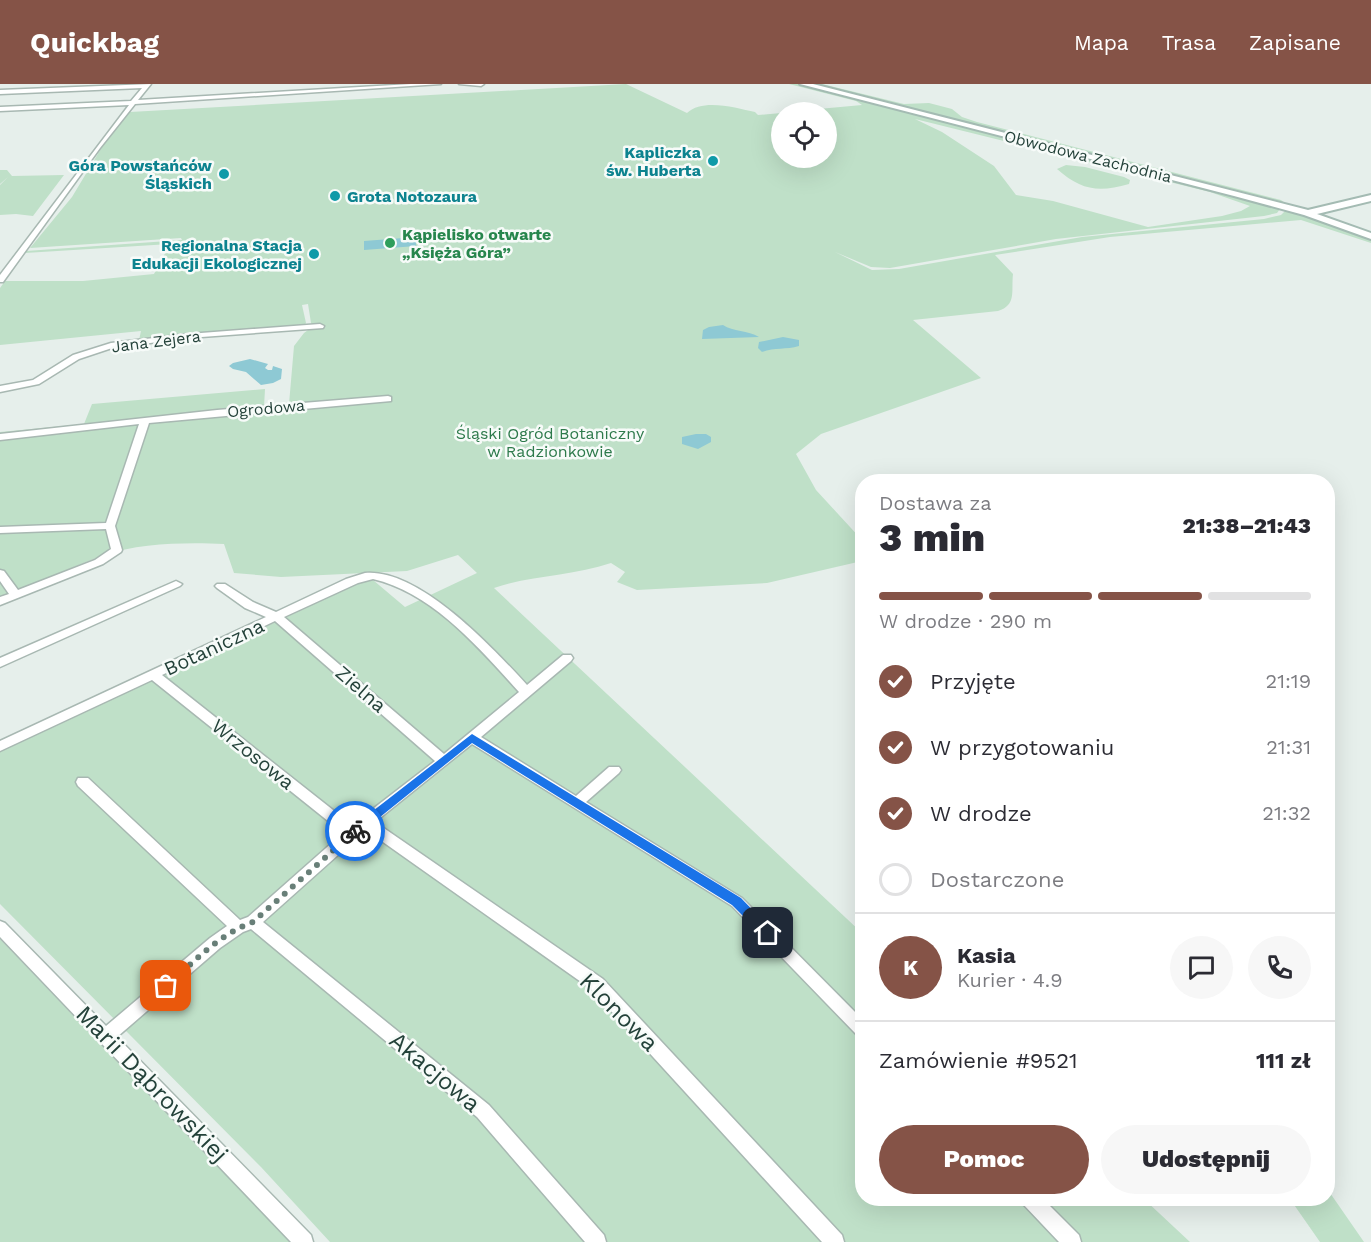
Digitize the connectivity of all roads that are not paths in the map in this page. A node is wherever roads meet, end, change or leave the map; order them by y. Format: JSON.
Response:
{"nodes":[{"id":1,"x":157,"y":84,"type":"edge"},
{"id":2,"x":438,"y":84,"type":"edge"},
{"id":3,"x":462,"y":84,"type":"edge"},
{"id":4,"x":481,"y":84,"type":"edge"},
{"id":5,"x":804,"y":84,"type":"edge"},
{"id":6,"x":148,"y":85,"type":"edge"},
{"id":7,"x":0,"y":92,"type":"edge"},
{"id":8,"x":134,"y":102,"type":"junction"},
{"id":9,"x":0,"y":109,"type":"edge"},
{"id":10,"x":1371,"y":198,"type":"edge"},
{"id":11,"x":1360,"y":201,"type":"junction"},
{"id":12,"x":1322,"y":210,"type":"junction"},
{"id":13,"x":1303,"y":212,"type":"junction"},
{"id":14,"x":1369,"y":235,"type":"edge"},
{"id":15,"x":0,"y":280,"type":"edge"},
{"id":16,"x":320,"y":326,"type":"dead end"},
{"id":17,"x":0,"y":389,"type":"edge"},
{"id":18,"x":388,"y":399,"type":"dead end"},
{"id":19,"x":145,"y":421,"type":"junction"},
{"id":20,"x":0,"y":437,"type":"edge"},
{"id":21,"x":110,"y":526,"type":"junction"},
{"id":22,"x":0,"y":530,"type":"edge"},
{"id":23,"x":0,"y":573,"type":"edge"},
{"id":24,"x":176,"y":584,"type":"dead end"},
{"id":25,"x":221,"y":586,"type":"dead end"},
{"id":26,"x":16,"y":595,"type":"junction"},
{"id":27,"x":0,"y":601,"type":"edge"},
{"id":28,"x":277,"y":617,"type":"junction"},
{"id":29,"x":567,"y":658,"type":"dead end"},
{"id":30,"x":0,"y":663,"type":"edge"},
{"id":31,"x":154,"y":675,"type":"junction"},
{"id":32,"x":525,"y":691,"type":"junction"},
{"id":33,"x":472,"y":738,"type":"junction"},
{"id":34,"x":0,"y":746,"type":"edge"},
{"id":35,"x":444,"y":761,"type":"junction"},
{"id":36,"x":614,"y":770,"type":"dead end"},
{"id":37,"x":83,"y":782,"type":"dead end"},
{"id":38,"x":576,"y":802,"type":"junction"},
{"id":39,"x":366,"y":823,"type":"junction"},
{"id":40,"x":352,"y":833,"type":"junction"},
{"id":41,"x":245,"y":925,"type":"junction"},
{"id":42,"x":0,"y":927,"type":"edge"},
{"id":43,"x":855,"y":1022,"type":"edge"},
{"id":44,"x":106,"y":1036,"type":"junction"},
{"id":45,"x":1037,"y":1206,"type":"edge"},
{"id":46,"x":304,"y":1242,"type":"edge"},
{"id":47,"x":597,"y":1242,"type":"edge"},
{"id":48,"x":835,"y":1242,"type":"edge"},
{"id":49,"x":1072,"y":1242,"type":"edge"}],
"edges":[{"from":1,"to":6,"type":"street"},
{"from":2,"to":8,"type":"street"},
{"from":3,"to":4,"type":"street"},
{"from":5,"to":13,"type":"main road","name":"Obwodowa Zachodnia"},
{"from":6,"to":7,"type":"street"},
{"from":6,"to":8,"type":"street"},
{"from":8,"to":9,"type":"street"},
{"from":8,"to":15,"type":"street"},
{"from":10,"to":11,"type":"main road"},
{"from":11,"to":12,"type":"main road"},
{"from":11,"to":13,"type":"main road"},
{"from":12,"to":13,"type":"main road"},
{"from":12,"to":14,"type":"main road"},
{"from":13,"to":14,"type":"main road","name":"Obwodowa Zachodnia"},
{"from":16,"to":17,"type":"street","name":"Jana Zejera"},
{"from":18,"to":19,"type":"street","name":"Ogrodowa"},
{"from":19,"to":20,"type":"street","name":"Ogrodowa"},
{"from":19,"to":21,"type":"street"},
{"from":21,"to":22,"type":"street"},
{"from":21,"to":26,"type":"street"},
{"from":23,"to":26,"type":"street"},
{"from":24,"to":30,"type":"street"},
{"from":25,"to":28,"type":"street","name":"Zielna"},
{"from":26,"to":27,"type":"street"},
{"from":28,"to":31,"type":"street","name":"Botaniczna"},
{"from":28,"to":32,"type":"street","name":"Botaniczna"},
{"from":28,"to":35,"type":"street","name":"Zielna"},
{"from":29,"to":32,"type":"street"},
{"from":31,"to":34,"type":"street","name":"Botaniczna"},
{"from":31,"to":40,"type":"street","name":"Wrzosowa"},
{"from":32,"to":33,"type":"street"},
{"from":33,"to":35,"type":"street"},
{"from":33,"to":38,"type":"street"},
{"from":35,"to":39,"type":"street"},
{"from":36,"to":38,"type":"street"},
{"from":37,"to":41,"type":"street","name":"Akacjowa"},
{"from":38,"to":43,"type":"street"},
{"from":39,"to":40,"type":"street"},
{"from":39,"to":48,"type":"street","name":"Klonowa"},
{"from":40,"to":41,"type":"street"},
{"from":41,"to":44,"type":"street"},
{"from":41,"to":47,"type":"street","name":"Akacjowa"},
{"from":42,"to":44,"type":"street","name":"Marii Dąbrowskiej"},
{"from":44,"to":46,"type":"street","name":"Marii Dąbrowskiej"},
{"from":45,"to":49,"type":"street"}]}
